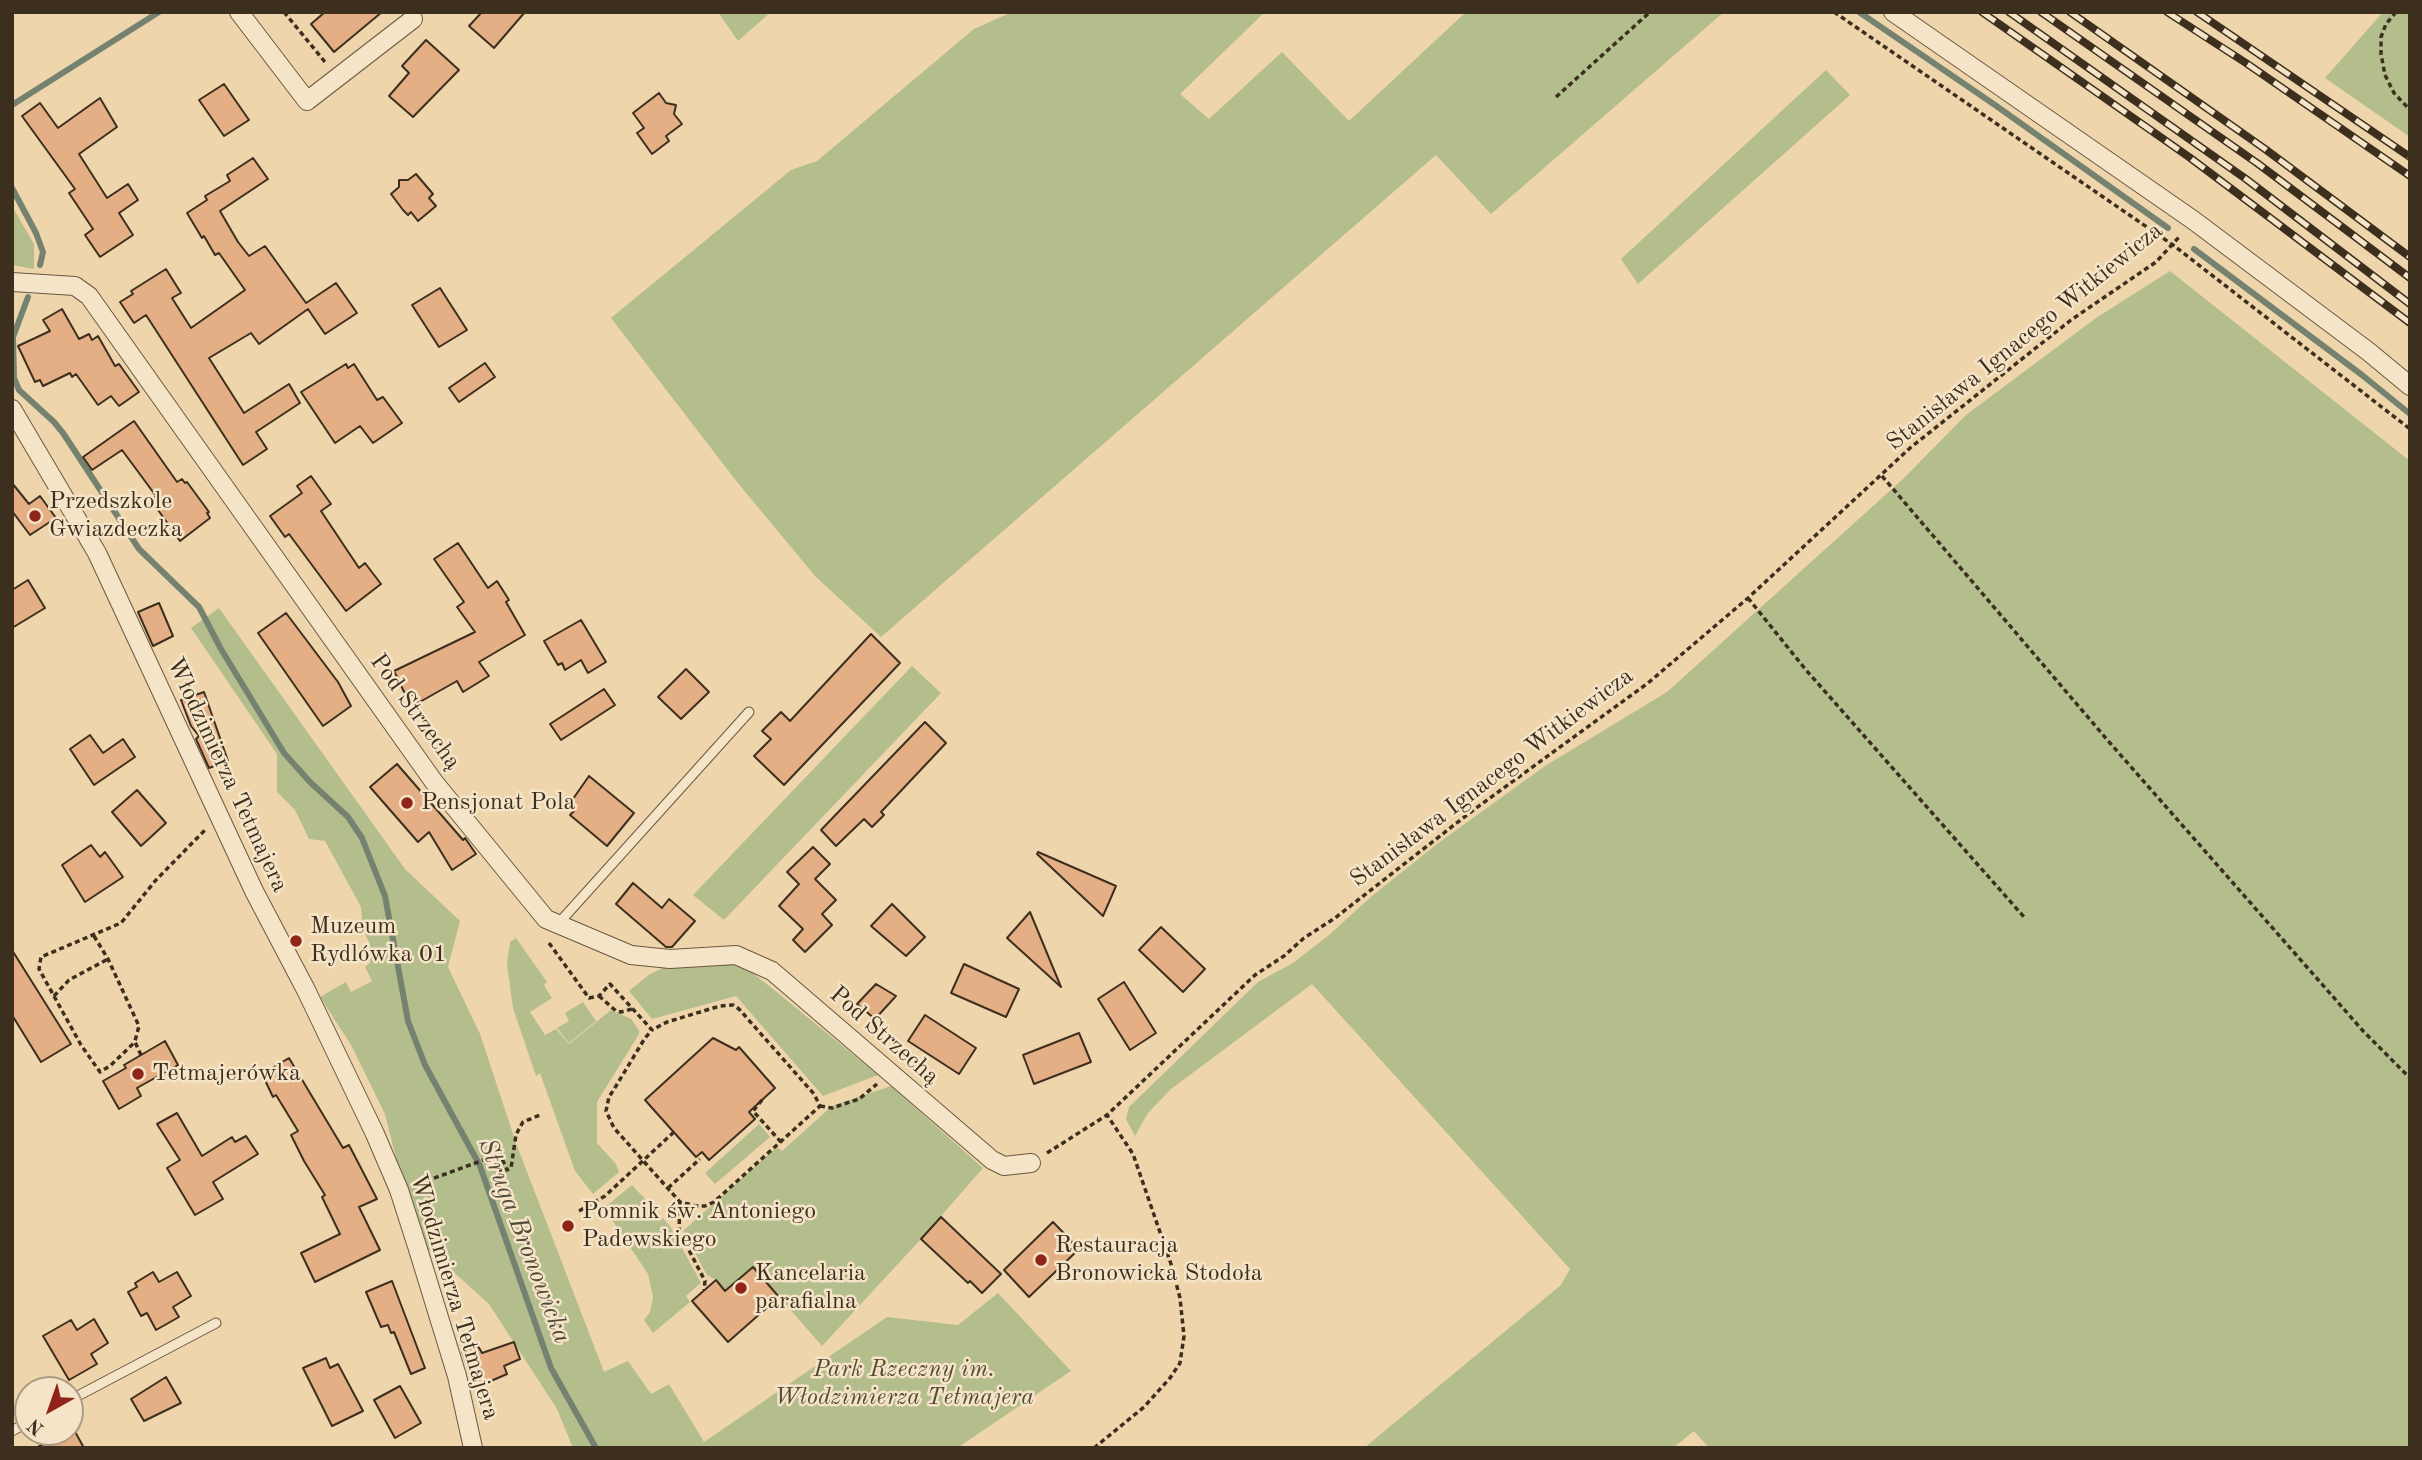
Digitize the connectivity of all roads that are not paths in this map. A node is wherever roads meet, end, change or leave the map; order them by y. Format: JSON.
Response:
{"nodes":[{"id":1,"x":239,"y":12,"type":"edge"},
{"id":2,"x":1893,"y":12,"type":"edge"},
{"id":3,"x":413,"y":14,"type":"edge"},
{"id":4,"x":12,"y":282,"type":"edge"},
{"id":5,"x":2410,"y":386,"type":"edge"},
{"id":6,"x":12,"y":410,"type":"edge"},
{"id":7,"x":749,"y":712,"type":"dead end"},
{"id":8,"x":558,"y":924,"type":"junction"},
{"id":9,"x":1031,"y":1163,"type":"road end"},
{"id":10,"x":216,"y":1323,"type":"dead end"},
{"id":11,"x":84,"y":1393,"type":"edge"},
{"id":12,"x":473,"y":1448,"type":"edge"}],
"edges":[{"from":1,"to":3,"type":"street"},
{"from":2,"to":5,"type":"street"},
{"from":4,"to":8,"type":"street","name":"Pod Strzechą"},
{"from":6,"to":12,"type":"street","name":"Włodzimierza Tetmajera"},
{"from":7,"to":8,"type":"lane"},
{"from":8,"to":9,"type":"street","name":"Pod Strzechą"},
{"from":10,"to":11,"type":"lane"}]}
